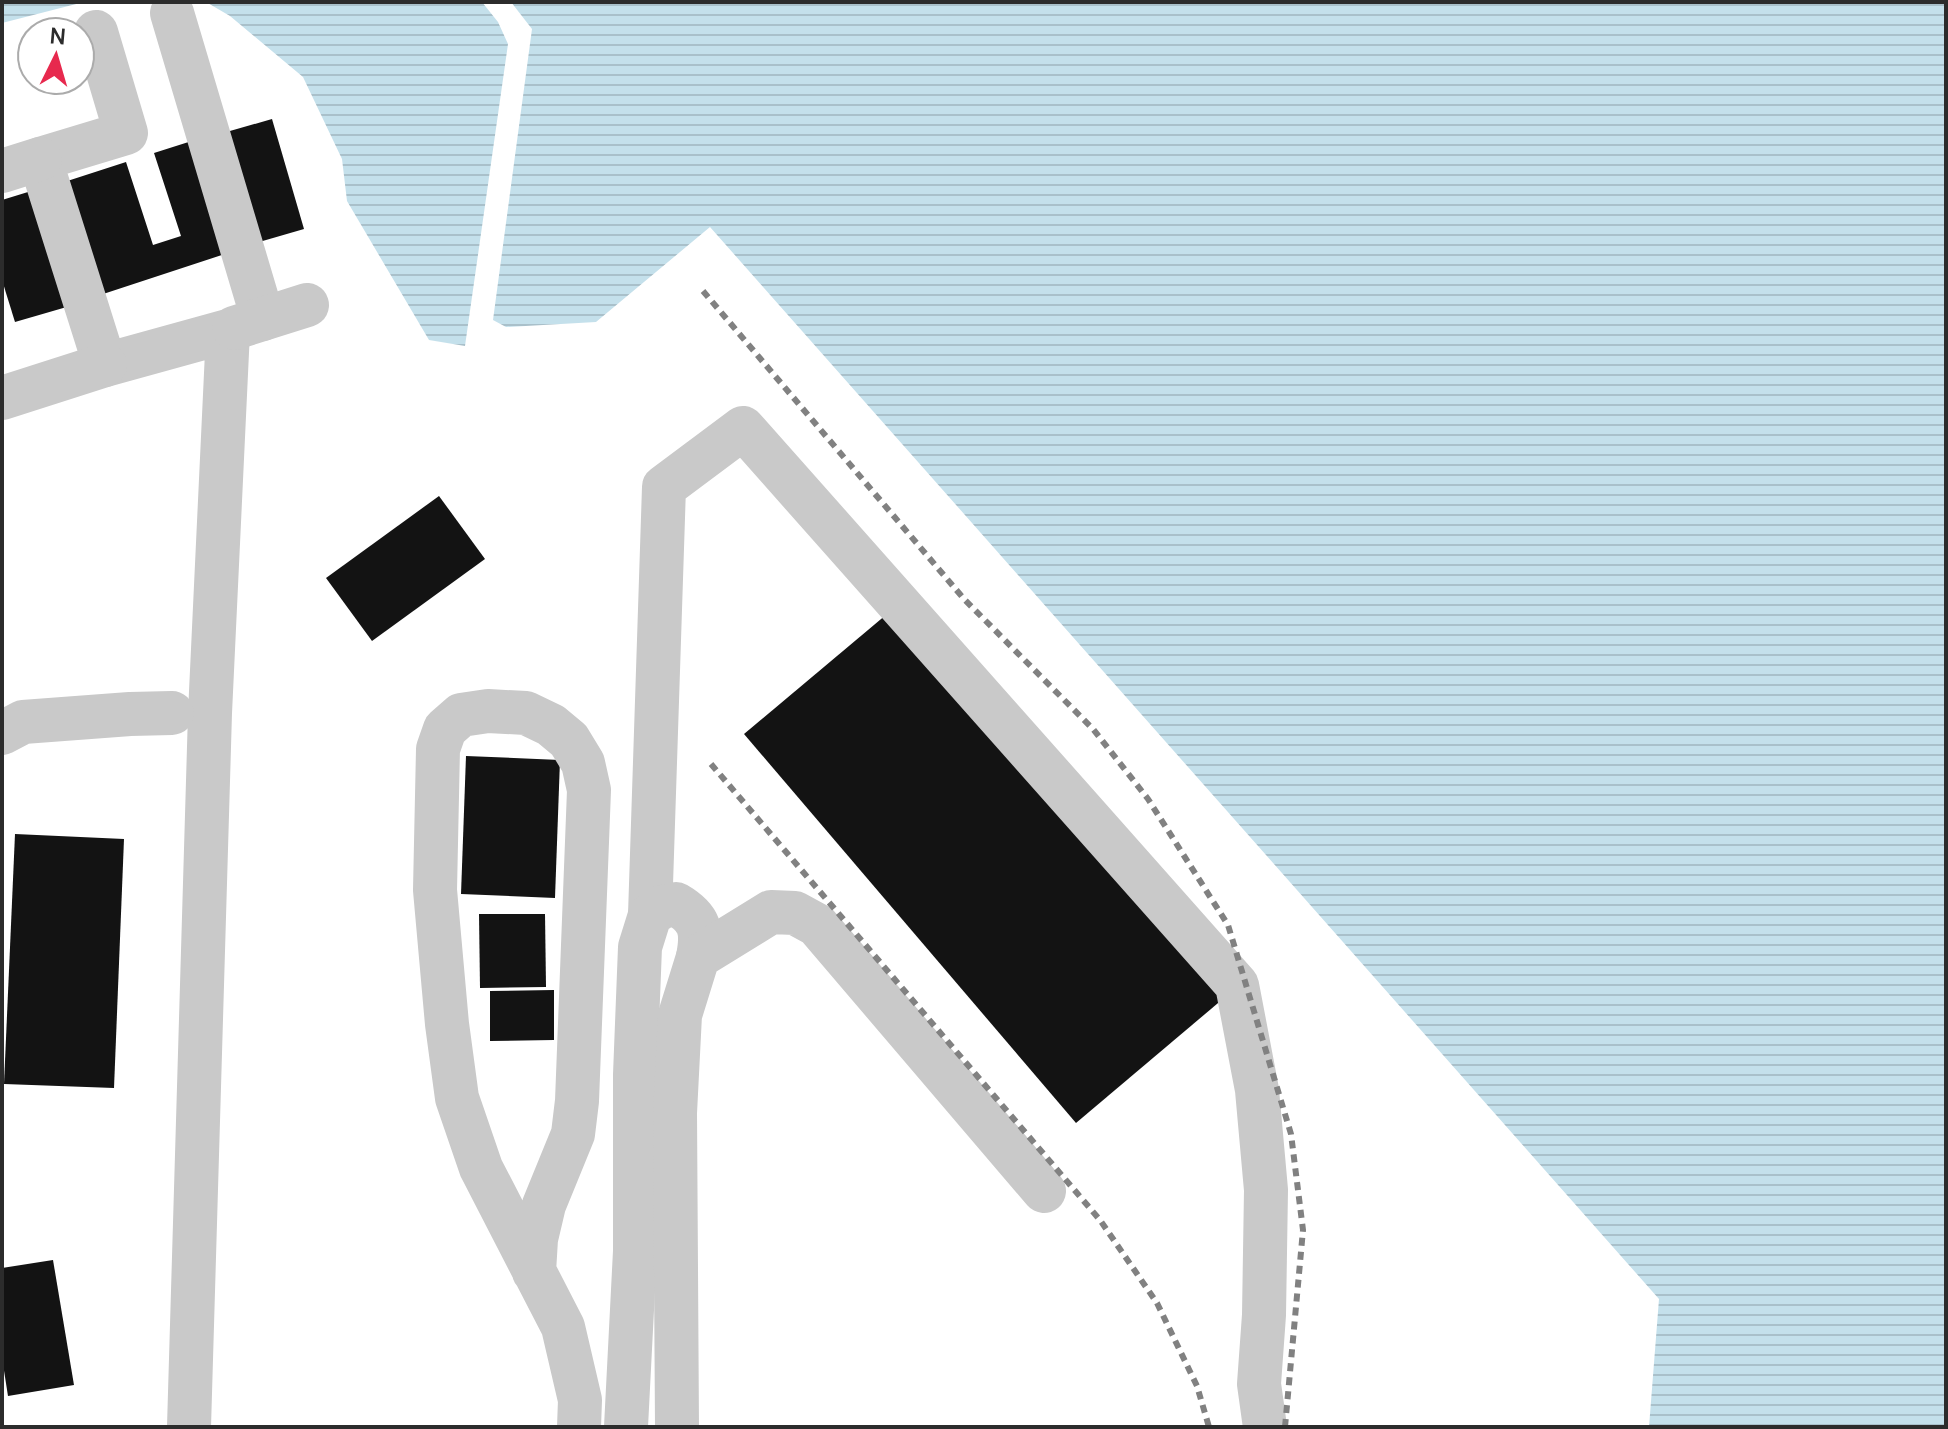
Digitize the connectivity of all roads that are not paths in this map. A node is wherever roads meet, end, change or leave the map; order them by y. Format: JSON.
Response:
{"nodes":[{"id":1,"x":172,"y":13,"type":"dead end"},
{"id":2,"x":96,"y":32,"type":"dead end"},
{"id":3,"x":21,"y":165,"type":"edge"},
{"id":4,"x":307,"y":305,"type":"dead end"},
{"id":5,"x":245,"y":325,"type":"junction"},
{"id":6,"x":105,"y":365,"type":"junction"},
{"id":7,"x":2,"y":398,"type":"edge"},
{"id":8,"x":172,"y":713,"type":"dead end"},
{"id":9,"x":2,"y":733,"type":"edge"},
{"id":10,"x":650,"y":915,"type":"junction"},
{"id":11,"x":698,"y":957,"type":"junction"},
{"id":12,"x":1044,"y":1191,"type":"dead end"},
{"id":13,"x":534,"y":1272,"type":"junction"},
{"id":14,"x":189,"y":1427,"type":"edge"},
{"id":15,"x":579,"y":1427,"type":"edge"},
{"id":16,"x":626,"y":1427,"type":"edge"},
{"id":17,"x":677,"y":1427,"type":"edge"},
{"id":18,"x":1265,"y":1427,"type":"edge"}],
"edges":[{"from":1,"to":5,"type":"lane"},
{"from":2,"to":3,"type":"lane"},
{"from":3,"to":6,"type":"lane"},
{"from":4,"to":5,"type":"lane"},
{"from":5,"to":6,"type":"lane"},
{"from":5,"to":14,"type":"lane"},
{"from":6,"to":7,"type":"lane"},
{"from":8,"to":9,"type":"lane"},
{"from":10,"to":11,"type":"lane"},
{"from":10,"to":16,"type":"lane"},
{"from":10,"to":18,"type":"lane"},
{"from":11,"to":12,"type":"lane"},
{"from":11,"to":17,"type":"lane"},
{"from":13,"to":13,"type":"lane"},
{"from":13,"to":15,"type":"lane"}]}
